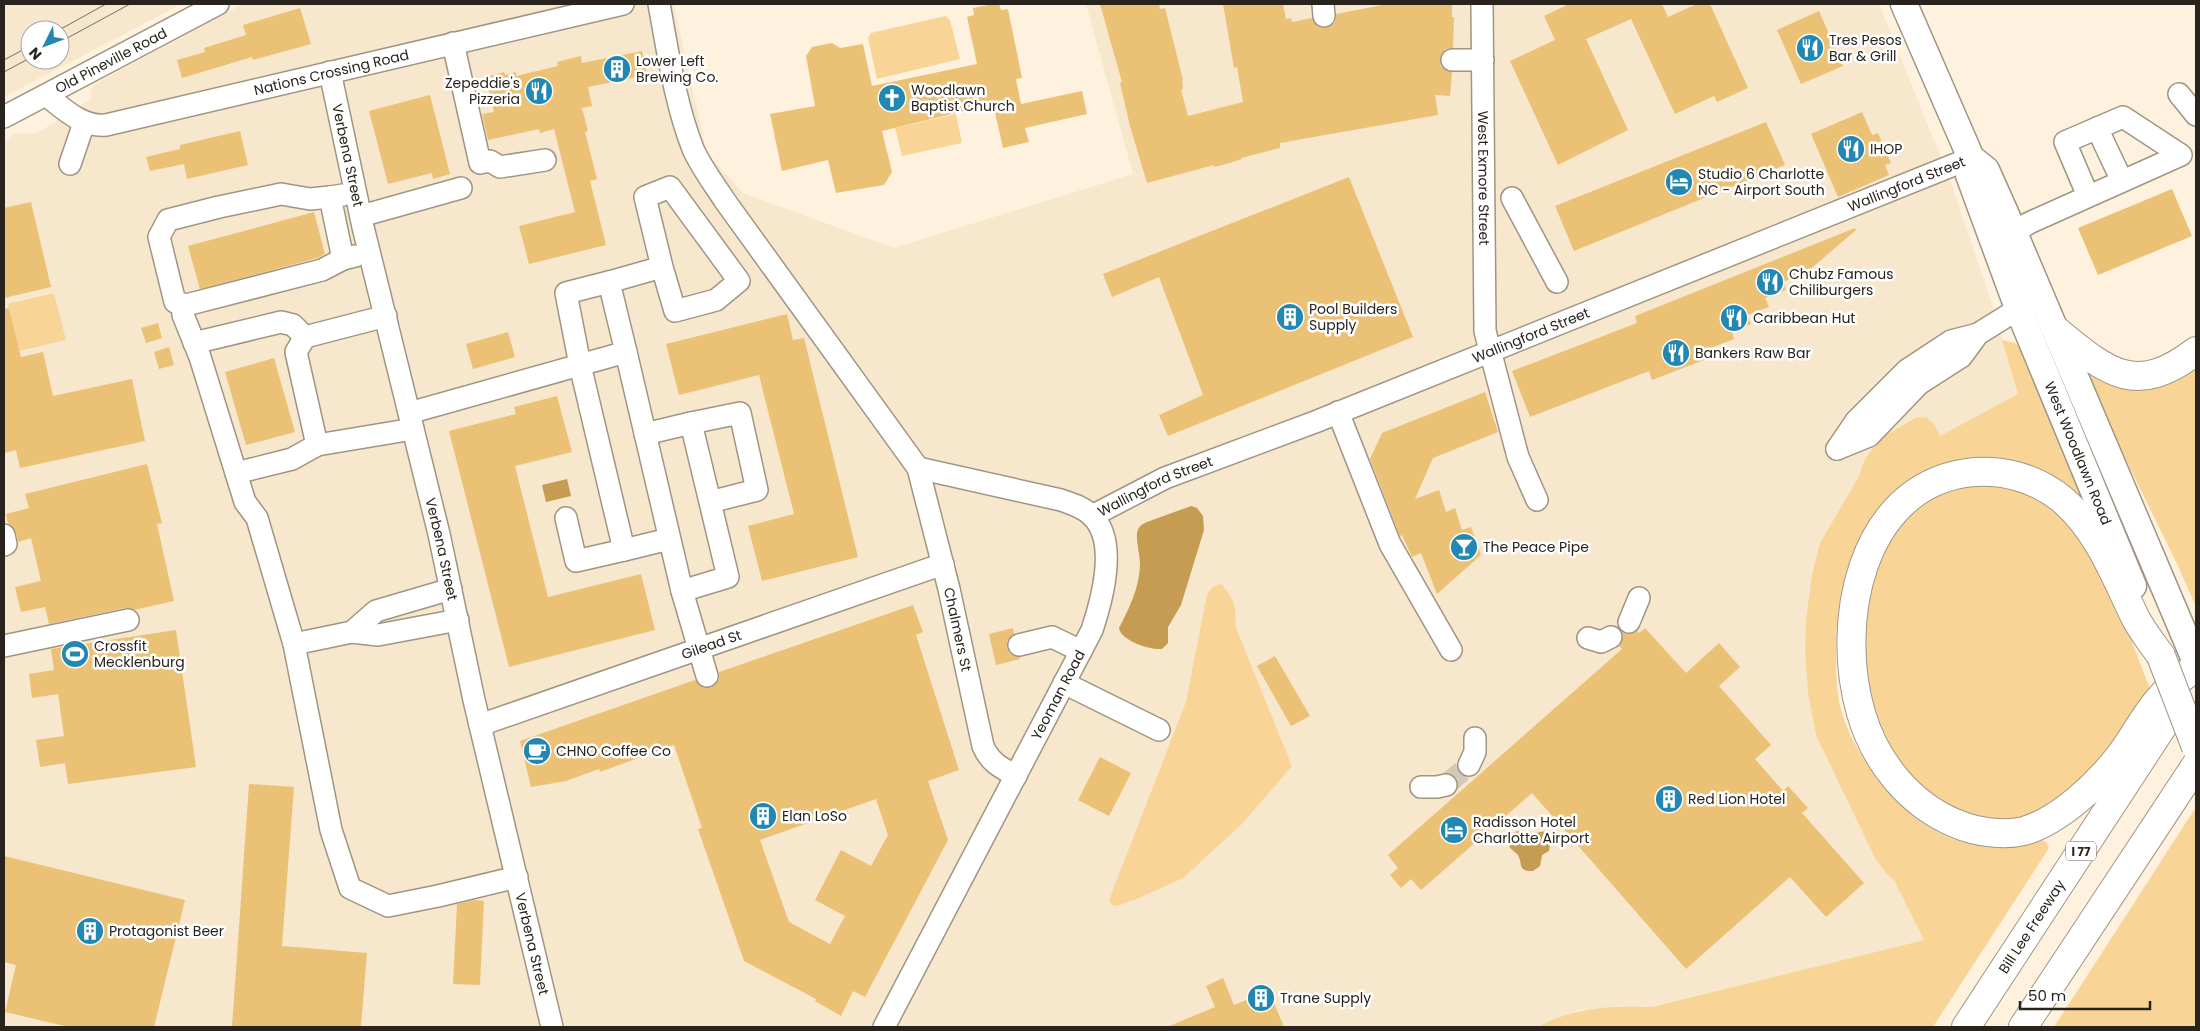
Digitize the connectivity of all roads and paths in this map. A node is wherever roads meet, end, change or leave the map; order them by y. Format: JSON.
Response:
{"nodes":[{"id":1,"x":218,"y":4,"type":"edge"},
{"id":2,"x":623,"y":4,"type":"edge"},
{"id":3,"x":659,"y":4,"type":"edge"},
{"id":4,"x":1482,"y":4,"type":"edge"},
{"id":5,"x":1904,"y":4,"type":"edge"},
{"id":6,"x":453,"y":43,"type":"junction"},
{"id":7,"x":1452,"y":60,"type":"dead end"},
{"id":8,"x":1483,"y":60,"type":"junction"},
{"id":9,"x":330,"y":72,"type":"junction"},
{"id":10,"x":2179,"y":94,"type":"dead end"},
{"id":11,"x":47,"y":96,"type":"junction"},
{"id":12,"x":2196,"y":115,"type":"edge"},
{"id":13,"x":4,"y":118,"type":"edge"},
{"id":14,"x":84,"y":122,"type":"junction"},
{"id":15,"x":2097,"y":128,"type":"junction"},
{"id":16,"x":1971,"y":158,"type":"junction"},
{"id":17,"x":545,"y":160,"type":"dead end"},
{"id":18,"x":70,"y":164,"type":"dead end"},
{"id":19,"x":2122,"y":181,"type":"junction"},
{"id":20,"x":461,"y":188,"type":"dead end"},
{"id":21,"x":356,"y":194,"type":"junction"},
{"id":22,"x":2088,"y":196,"type":"junction"},
{"id":23,"x":330,"y":197,"type":"junction"},
{"id":24,"x":1512,"y":198,"type":"dead end"},
{"id":25,"x":361,"y":216,"type":"junction"},
{"id":26,"x":2014,"y":234,"type":"junction"},
{"id":27,"x":369,"y":252,"type":"junction"},
{"id":28,"x":343,"y":259,"type":"junction"},
{"id":29,"x":662,"y":267,"type":"junction"},
{"id":30,"x":609,"y":282,"type":"junction"},
{"id":31,"x":1557,"y":282,"type":"dead end"},
{"id":32,"x":2041,"y":295,"type":"junction"},
{"id":33,"x":182,"y":304,"type":"junction"},
{"id":34,"x":2018,"y":308,"type":"junction"},
{"id":35,"x":386,"y":316,"type":"junction"},
{"id":36,"x":2057,"y":331,"type":"junction"},
{"id":37,"x":1978,"y":334,"type":"junction"},
{"id":38,"x":305,"y":337,"type":"junction"},
{"id":39,"x":194,"y":343,"type":"junction"},
{"id":40,"x":1490,"y":351,"type":"junction"},
{"id":41,"x":2196,"y":351,"type":"edge"},
{"id":42,"x":626,"y":352,"type":"junction"},
{"id":43,"x":580,"y":365,"type":"junction"},
{"id":44,"x":1338,"y":412,"type":"junction"},
{"id":45,"x":411,"y":421,"type":"junction"},
{"id":46,"x":691,"y":424,"type":"junction"},
{"id":47,"x":645,"y":434,"type":"junction"},
{"id":48,"x":317,"y":445,"type":"junction"},
{"id":49,"x":918,"y":468,"type":"junction"},
{"id":50,"x":236,"y":473,"type":"junction"},
{"id":51,"x":1537,"y":500,"type":"dead end"},
{"id":52,"x":710,"y":502,"type":"junction"},
{"id":53,"x":1092,"y":516,"type":"junction"},
{"id":54,"x":566,"y":518,"type":"dead end"},
{"id":55,"x":4,"y":535,"type":"edge"},
{"id":56,"x":669,"y":539,"type":"junction"},
{"id":57,"x":4,"y":545,"type":"edge"},
{"id":58,"x":624,"y":550,"type":"junction"},
{"id":59,"x":943,"y":564,"type":"junction"},
{"id":60,"x":451,"y":588,"type":"junction"},
{"id":61,"x":682,"y":591,"type":"junction"},
{"id":62,"x":1639,"y":598,"type":"dead end"},
{"id":63,"x":128,"y":620,"type":"dead end"},
{"id":64,"x":458,"y":620,"type":"junction"},
{"id":65,"x":1629,"y":622,"type":"dead end"},
{"id":66,"x":2145,"y":626,"type":"junction"},
{"id":67,"x":352,"y":632,"type":"junction"},
{"id":68,"x":1611,"y":637,"type":"dead end"},
{"id":69,"x":1588,"y":638,"type":"dead end"},
{"id":70,"x":294,"y":644,"type":"junction"},
{"id":71,"x":1019,"y":645,"type":"dead end"},
{"id":72,"x":4,"y":646,"type":"edge"},
{"id":73,"x":699,"y":649,"type":"junction"},
{"id":74,"x":1451,"y":650,"type":"dead end"},
{"id":75,"x":1081,"y":651,"type":"junction"},
{"id":76,"x":2196,"y":664,"type":"edge"},
{"id":77,"x":707,"y":676,"type":"dead end"},
{"id":78,"x":2196,"y":676,"type":"edge"},
{"id":79,"x":1064,"y":683,"type":"junction"},
{"id":80,"x":480,"y":725,"type":"junction"},
{"id":81,"x":1159,"y":730,"type":"dead end"},
{"id":82,"x":1475,"y":738,"type":"dead end"},
{"id":83,"x":2196,"y":747,"type":"edge"},
{"id":84,"x":2196,"y":764,"type":"edge"},
{"id":85,"x":1469,"y":765,"type":"tunnel mouth"},
{"id":86,"x":1016,"y":776,"type":"junction"},
{"id":87,"x":1446,"y":784,"type":"tunnel mouth"},
{"id":88,"x":1421,"y":787,"type":"dead end"},
{"id":89,"x":517,"y":877,"type":"junction"},
{"id":90,"x":552,"y":1027,"type":"edge"},
{"id":91,"x":884,"y":1027,"type":"edge"},
{"id":92,"x":1966,"y":1027,"type":"edge"},
{"id":93,"x":2023,"y":1027,"type":"edge"}],
"edges":[{"from":1,"to":11,"type":"street","name":"Old Pineville Road"},
{"from":2,"to":6,"type":"street","name":"Nations Crossing Road"},
{"from":3,"to":49,"type":"street"},
{"from":4,"to":8,"type":"street","name":"West Exmore Street"},
{"from":5,"to":16,"type":"main road","name":"West Woodlawn Road"},
{"from":6,"to":9,"type":"street","name":"Nations Crossing Road"},
{"from":6,"to":17,"type":"street"},
{"from":7,"to":8,"type":"street"},
{"from":8,"to":40,"type":"street","name":"West Exmore Street"},
{"from":9,"to":14,"type":"street","name":"Nations Crossing Road"},
{"from":9,"to":21,"type":"street","name":"Verbena Street"},
{"from":10,"to":12,"type":"street"},
{"from":11,"to":13,"type":"street","name":"Old Pineville Road"},
{"from":11,"to":14,"type":"street","name":"Nations Crossing Road"},
{"from":14,"to":18,"type":"street"},
{"from":15,"to":19,"type":"street"},
{"from":15,"to":19,"type":"street"},
{"from":15,"to":22,"type":"street"},
{"from":16,"to":26,"type":"main road","name":"West Woodlawn Road"},
{"from":16,"to":34,"type":"main road","name":"West Woodlawn Road"},
{"from":16,"to":40,"type":"street","name":"Wallingford Street"},
{"from":19,"to":22,"type":"street"},
{"from":20,"to":25,"type":"street"},
{"from":21,"to":23,"type":"street"},
{"from":21,"to":25,"type":"street","name":"Verbena Street"},
{"from":22,"to":26,"type":"street"},
{"from":23,"to":28,"type":"street"},
{"from":23,"to":33,"type":"street"},
{"from":24,"to":31,"type":"street"},
{"from":25,"to":27,"type":"street","name":"Verbena Street"},
{"from":26,"to":32,"type":"main road","name":"West Woodlawn Road"},
{"from":27,"to":28,"type":"street"},
{"from":27,"to":35,"type":"street","name":"Verbena Street"},
{"from":28,"to":33,"type":"street"},
{"from":29,"to":29,"type":"street"},
{"from":29,"to":30,"type":"street"},
{"from":30,"to":42,"type":"street"},
{"from":30,"to":43,"type":"street"},
{"from":32,"to":34,"type":"street"},
{"from":32,"to":36,"type":"main road","name":"West Woodlawn Road"},
{"from":33,"to":39,"type":"street"},
{"from":34,"to":37,"type":"street"},
{"from":34,"to":66,"type":"main road","name":"West Woodlawn Road"},
{"from":35,"to":38,"type":"street"},
{"from":35,"to":45,"type":"street","name":"Verbena Street"},
{"from":36,"to":41,"type":"highway"},
{"from":36,"to":76,"type":"main road","name":"West Woodlawn Road"},
{"from":37,"to":37,"type":"street"},
{"from":38,"to":39,"type":"street"},
{"from":38,"to":48,"type":"street"},
{"from":39,"to":50,"type":"street"},
{"from":40,"to":44,"type":"street","name":"Wallingford Street"},
{"from":40,"to":51,"type":"street","name":"West Exmore Street"},
{"from":42,"to":43,"type":"street"},
{"from":42,"to":47,"type":"street"},
{"from":43,"to":45,"type":"street"},
{"from":43,"to":58,"type":"street"},
{"from":44,"to":53,"type":"street","name":"Wallingford Street"},
{"from":44,"to":74,"type":"street"},
{"from":45,"to":48,"type":"street"},
{"from":45,"to":60,"type":"street","name":"Verbena Street"},
{"from":46,"to":47,"type":"street"},
{"from":46,"to":52,"type":"street"},
{"from":46,"to":52,"type":"street"},
{"from":47,"to":56,"type":"street"},
{"from":48,"to":50,"type":"street"},
{"from":49,"to":53,"type":"street"},
{"from":49,"to":59,"type":"street","name":"Chalmers St"},
{"from":50,"to":70,"type":"street"},
{"from":52,"to":61,"type":"street"},
{"from":53,"to":75,"type":"street","name":"Yeoman Road"},
{"from":54,"to":58,"type":"street"},
{"from":55,"to":57,"type":"street"},
{"from":56,"to":58,"type":"street"},
{"from":56,"to":61,"type":"street"},
{"from":59,"to":73,"type":"street","name":"Gilead St"},
{"from":59,"to":86,"type":"street","name":"Chalmers St"},
{"from":60,"to":64,"type":"street","name":"Verbena Street"},
{"from":60,"to":67,"type":"street"},
{"from":61,"to":73,"type":"street"},
{"from":62,"to":65,"type":"street"},
{"from":63,"to":72,"type":"street"},
{"from":64,"to":67,"type":"street"},
{"from":64,"to":80,"type":"street","name":"Verbena Street"},
{"from":66,"to":76,"type":"highway"},
{"from":66,"to":83,"type":"highway","bridge":true},
{"from":67,"to":70,"type":"street"},
{"from":68,"to":69,"type":"street"},
{"from":70,"to":89,"type":"street"},
{"from":71,"to":75,"type":"street"},
{"from":73,"to":77,"type":"street"},
{"from":73,"to":80,"type":"street","name":"Gilead St"},
{"from":75,"to":79,"type":"street","name":"Yeoman Road"},
{"from":78,"to":92,"type":"highway","name":"Bill Lee Freeway","number":"I 77"},
{"from":79,"to":81,"type":"street"},
{"from":79,"to":86,"type":"street","name":"Yeoman Road"},
{"from":80,"to":89,"type":"street","name":"Verbena Street"},
{"from":82,"to":85,"type":"street"},
{"from":84,"to":93,"type":"highway"},
{"from":86,"to":91,"type":"street","name":"Yeoman Road"},
{"from":87,"to":88,"type":"street"},
{"from":89,"to":90,"type":"street","name":"Verbena Street"}]}
